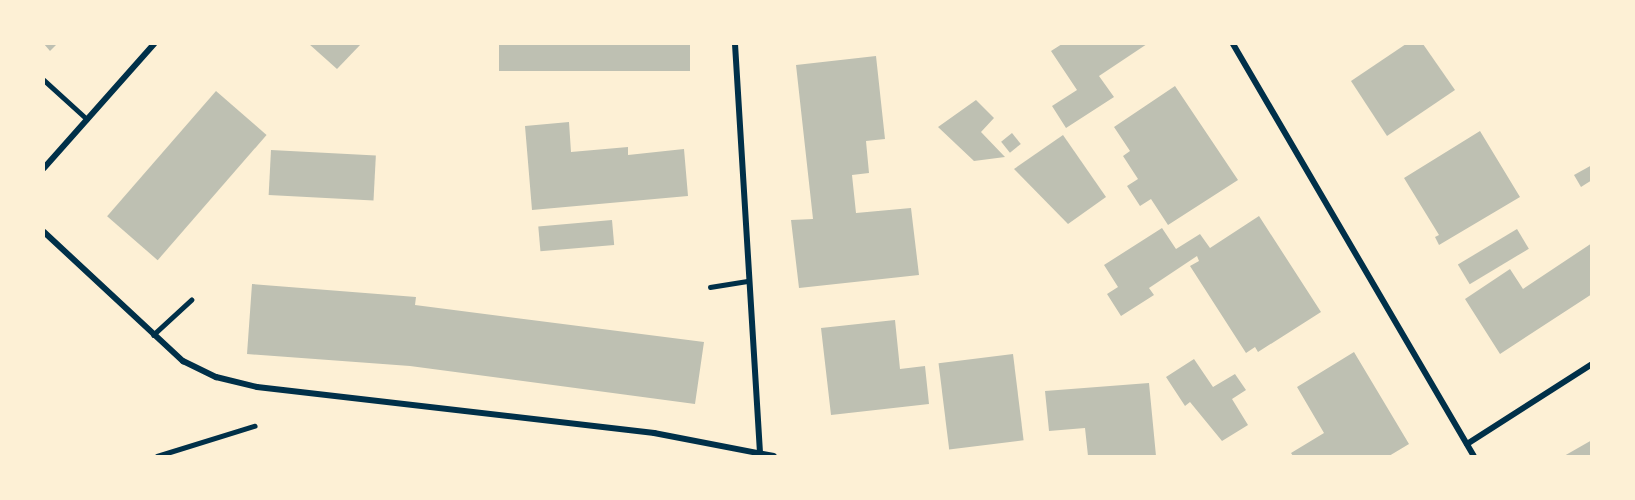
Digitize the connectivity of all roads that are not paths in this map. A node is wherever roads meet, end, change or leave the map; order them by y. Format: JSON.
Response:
{"nodes":[{"id":1,"x":154,"y":44,"type":"edge"},
{"id":2,"x":735,"y":44,"type":"edge"},
{"id":3,"x":1233,"y":44,"type":"edge"},
{"id":4,"x":44,"y":80,"type":"edge"},
{"id":5,"x":87,"y":119,"type":"junction"},
{"id":6,"x":44,"y":168,"type":"edge"},
{"id":7,"x":44,"y":232,"type":"edge"},
{"id":8,"x":749,"y":282,"type":"junction"},
{"id":9,"x":710,"y":287,"type":"dead end"},
{"id":10,"x":191,"y":300,"type":"dead end"},
{"id":11,"x":153,"y":335,"type":"junction"},
{"id":12,"x":1592,"y":364,"type":"edge"},
{"id":13,"x":254,"y":426,"type":"dead end"},
{"id":14,"x":1467,"y":444,"type":"junction"},
{"id":15,"x":760,"y":453,"type":"junction"},
{"id":16,"x":157,"y":456,"type":"edge"},
{"id":17,"x":774,"y":456,"type":"edge"},
{"id":18,"x":1474,"y":456,"type":"edge"}],
"edges":[{"from":1,"to":5,"type":"street"},
{"from":2,"to":8,"type":"street"},
{"from":3,"to":14,"type":"street"},
{"from":4,"to":5,"type":"lane"},
{"from":5,"to":6,"type":"street"},
{"from":7,"to":11,"type":"street"},
{"from":8,"to":9,"type":"lane"},
{"from":8,"to":15,"type":"street"},
{"from":10,"to":11,"type":"lane"},
{"from":11,"to":15,"type":"street"},
{"from":12,"to":14,"type":"street"},
{"from":13,"to":16,"type":"lane"},
{"from":14,"to":18,"type":"street"},
{"from":15,"to":17,"type":"street"}]}
